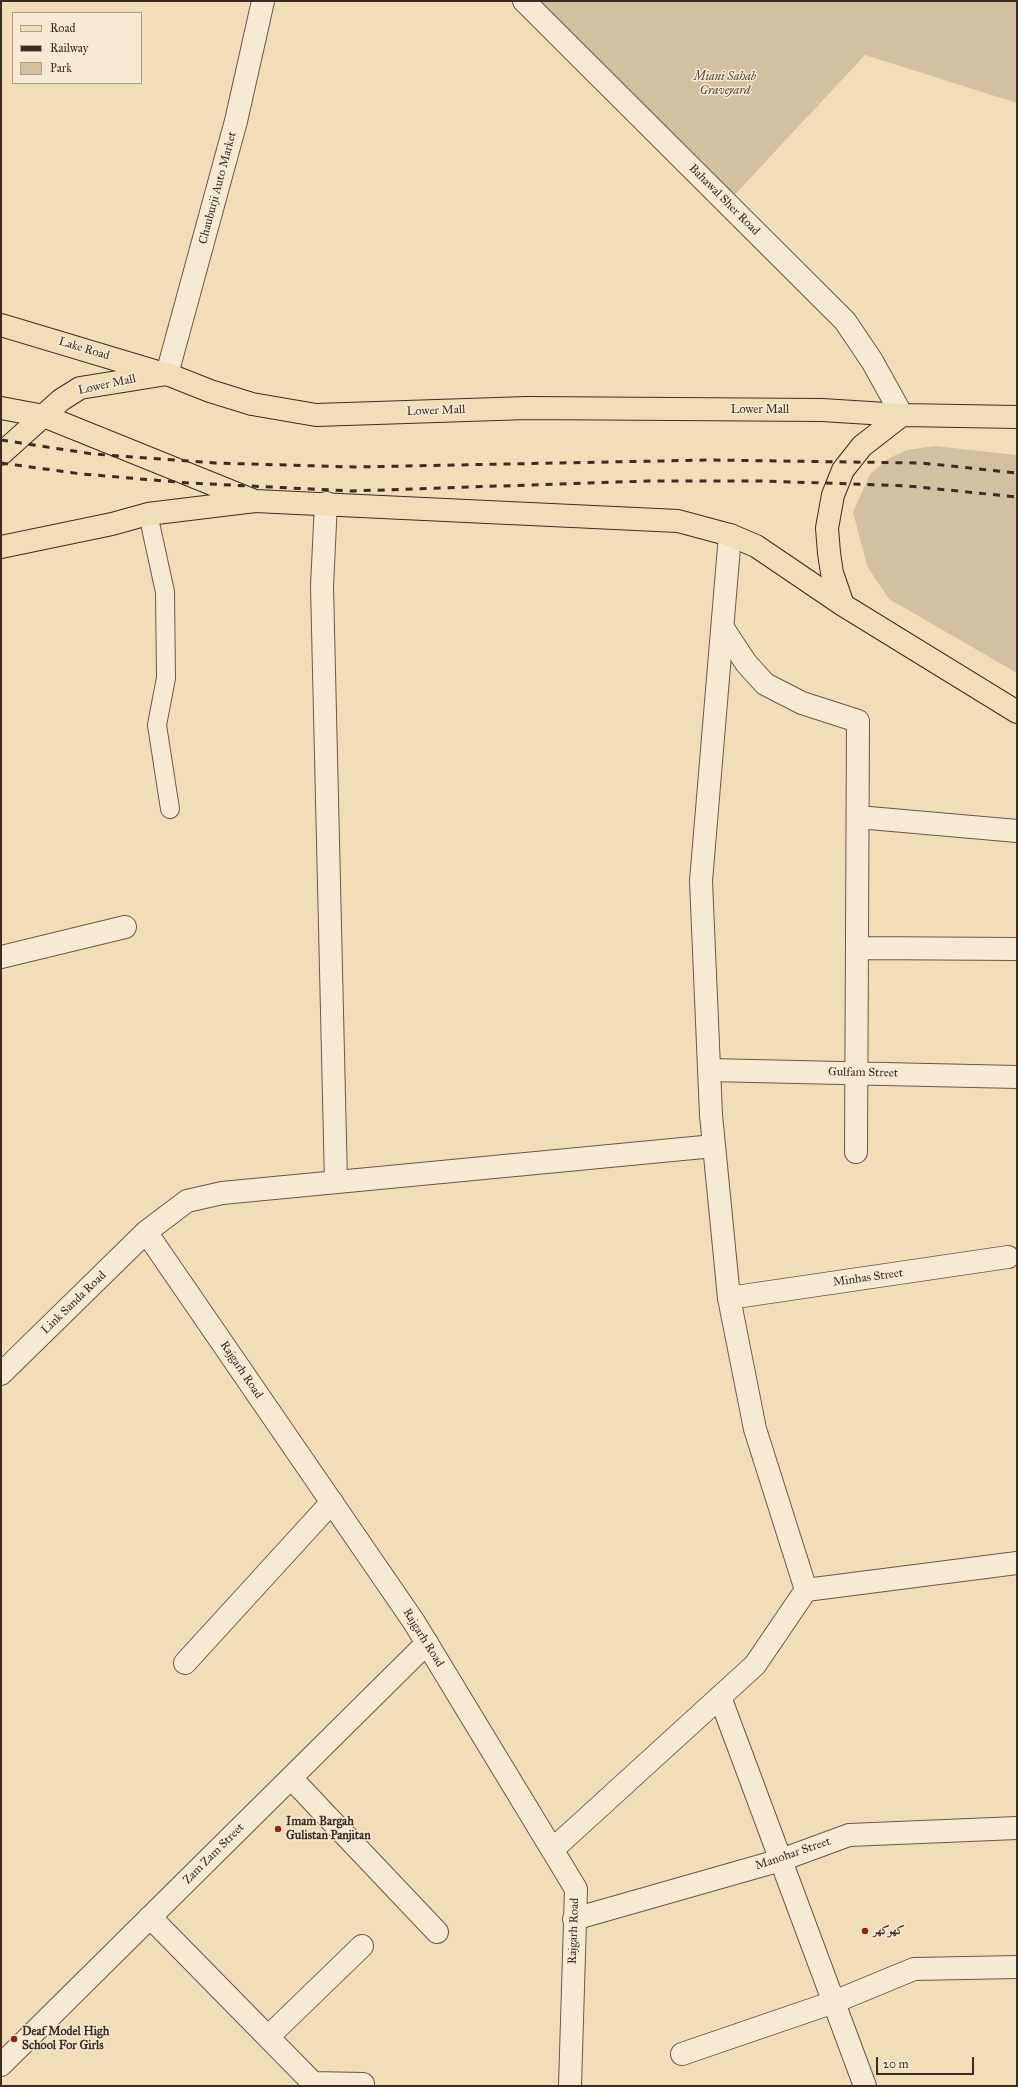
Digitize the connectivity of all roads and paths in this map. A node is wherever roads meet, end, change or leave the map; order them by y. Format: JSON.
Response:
{"nodes":[{"id":1,"x":263,"y":1,"type":"edge"},
{"id":2,"x":524,"y":1,"type":"edge"},
{"id":3,"x":1,"y":325,"type":"edge"},
{"id":4,"x":167,"y":374,"type":"junction"},
{"id":5,"x":1,"y":408,"type":"edge"},
{"id":6,"x":902,"y":415,"type":"junction"},
{"id":7,"x":44,"y":416,"type":"junction"},
{"id":8,"x":1017,"y":417,"type":"edge"},
{"id":9,"x":1,"y":454,"type":"edge"},
{"id":10,"x":255,"y":501,"type":"junction"},
{"id":11,"x":326,"y":503,"type":"junction"},
{"id":12,"x":148,"y":514,"type":"junction"},
{"id":13,"x":730,"y":535,"type":"junction"},
{"id":14,"x":1,"y":547,"type":"edge"},
{"id":15,"x":843,"y":605,"type":"junction"},
{"id":16,"x":723,"y":628,"type":"junction"},
{"id":17,"x":1017,"y":712,"type":"edge"},
{"id":18,"x":170,"y":809,"type":"dead end"},
{"id":19,"x":858,"y":817,"type":"junction"},
{"id":20,"x":1017,"y":831,"type":"edge"},
{"id":21,"x":125,"y":927,"type":"dead end"},
{"id":22,"x":858,"y":948,"type":"junction"},
{"id":23,"x":1017,"y":949,"type":"edge"},
{"id":24,"x":1,"y":957,"type":"edge"},
{"id":25,"x":709,"y":1070,"type":"junction"},
{"id":26,"x":857,"y":1073,"type":"junction"},
{"id":27,"x":1017,"y":1077,"type":"edge"},
{"id":28,"x":714,"y":1146,"type":"junction"},
{"id":29,"x":856,"y":1152,"type":"dead end"},
{"id":30,"x":336,"y":1182,"type":"junction"},
{"id":31,"x":146,"y":1232,"type":"junction"},
{"id":32,"x":1008,"y":1258,"type":"dead end"},
{"id":33,"x":729,"y":1298,"type":"junction"},
{"id":34,"x":1,"y":1374,"type":"edge"},
{"id":35,"x":332,"y":1502,"type":"junction"},
{"id":36,"x":1017,"y":1563,"type":"edge"},
{"id":37,"x":806,"y":1590,"type":"junction"},
{"id":38,"x":427,"y":1643,"type":"junction"},
{"id":39,"x":185,"y":1663,"type":"dead end"},
{"id":40,"x":720,"y":1697,"type":"junction"},
{"id":41,"x":291,"y":1778,"type":"junction"},
{"id":42,"x":1017,"y":1828,"type":"edge"},
{"id":43,"x":552,"y":1850,"type":"junction"},
{"id":44,"x":781,"y":1860,"type":"junction"},
{"id":45,"x":150,"y":1917,"type":"junction"},
{"id":46,"x":574,"y":1919,"type":"junction"},
{"id":47,"x":437,"y":1932,"type":"dead end"},
{"id":48,"x":362,"y":1946,"type":"dead end"},
{"id":49,"x":1017,"y":1967,"type":"edge"},
{"id":50,"x":834,"y":2002,"type":"junction"},
{"id":51,"x":268,"y":2037,"type":"junction"},
{"id":52,"x":682,"y":2054,"type":"dead end"},
{"id":53,"x":1,"y":2065,"type":"edge"},
{"id":54,"x":362,"y":2086,"type":"edge"},
{"id":55,"x":570,"y":2086,"type":"edge"},
{"id":56,"x":865,"y":2086,"type":"edge"}],
"edges":[{"from":1,"to":4,"type":"street","name":"Chauburji Auto Market"},
{"from":2,"to":6,"type":"street","name":"Bahawal Sher Road"},
{"from":3,"to":4,"type":"main road","name":"Lake Road"},
{"from":4,"to":6,"type":"main road","name":"Lower Mall"},
{"from":4,"to":7,"type":"main road","name":"Lower Mall"},
{"from":5,"to":7,"type":"main road"},
{"from":6,"to":8,"type":"main road","name":"Lower Mall"},
{"from":6,"to":15,"type":"main road"},
{"from":7,"to":9,"type":"main road","name":"Lower Mall"},
{"from":7,"to":10,"type":"main road"},
{"from":10,"to":11,"type":"main road"},
{"from":10,"to":12,"type":"main road"},
{"from":11,"to":13,"type":"main road"},
{"from":11,"to":30,"type":"street"},
{"from":12,"to":14,"type":"main road"},
{"from":12,"to":18,"type":"lane"},
{"from":13,"to":15,"type":"main road"},
{"from":13,"to":16,"type":"street"},
{"from":15,"to":17,"type":"main road"},
{"from":16,"to":19,"type":"street"},
{"from":16,"to":25,"type":"street"},
{"from":19,"to":20,"type":"street"},
{"from":19,"to":22,"type":"street"},
{"from":21,"to":24,"type":"street"},
{"from":22,"to":23,"type":"street"},
{"from":22,"to":26,"type":"street"},
{"from":25,"to":26,"type":"street","name":"Gulfam Street"},
{"from":25,"to":28,"type":"street"},
{"from":26,"to":27,"type":"street","name":"Gulfam Street"},
{"from":26,"to":29,"type":"street"},
{"from":28,"to":30,"type":"street","name":"Link Sanda Road"},
{"from":28,"to":33,"type":"street"},
{"from":30,"to":31,"type":"street","name":"Link Sanda Road"},
{"from":31,"to":34,"type":"street","name":"Link Sanda Road"},
{"from":31,"to":35,"type":"street","name":"Rajgarh Road"},
{"from":32,"to":33,"type":"street","name":"Minhas Street"},
{"from":33,"to":37,"type":"street"},
{"from":35,"to":38,"type":"street","name":"Rajgarh Road"},
{"from":35,"to":39,"type":"street"},
{"from":36,"to":37,"type":"street"},
{"from":37,"to":40,"type":"street"},
{"from":38,"to":41,"type":"street","name":"Zam Zam Street"},
{"from":38,"to":43,"type":"street","name":"Rajgarh Road"},
{"from":40,"to":43,"type":"street"},
{"from":40,"to":44,"type":"street"},
{"from":41,"to":45,"type":"street","name":"Zam Zam Street"},
{"from":41,"to":47,"type":"street"},
{"from":42,"to":44,"type":"street","name":"Manohar Street"},
{"from":43,"to":46,"type":"street","name":"Rajgarh Road"},
{"from":44,"to":46,"type":"street","name":"Manohar Street"},
{"from":44,"to":50,"type":"street"},
{"from":45,"to":51,"type":"street"},
{"from":45,"to":53,"type":"street","name":"Zam Zam Street"},
{"from":46,"to":55,"type":"street","name":"Rajgarh Road"},
{"from":48,"to":51,"type":"street"},
{"from":49,"to":50,"type":"street"},
{"from":50,"to":52,"type":"street"},
{"from":50,"to":56,"type":"street"},
{"from":51,"to":54,"type":"street"}]}
